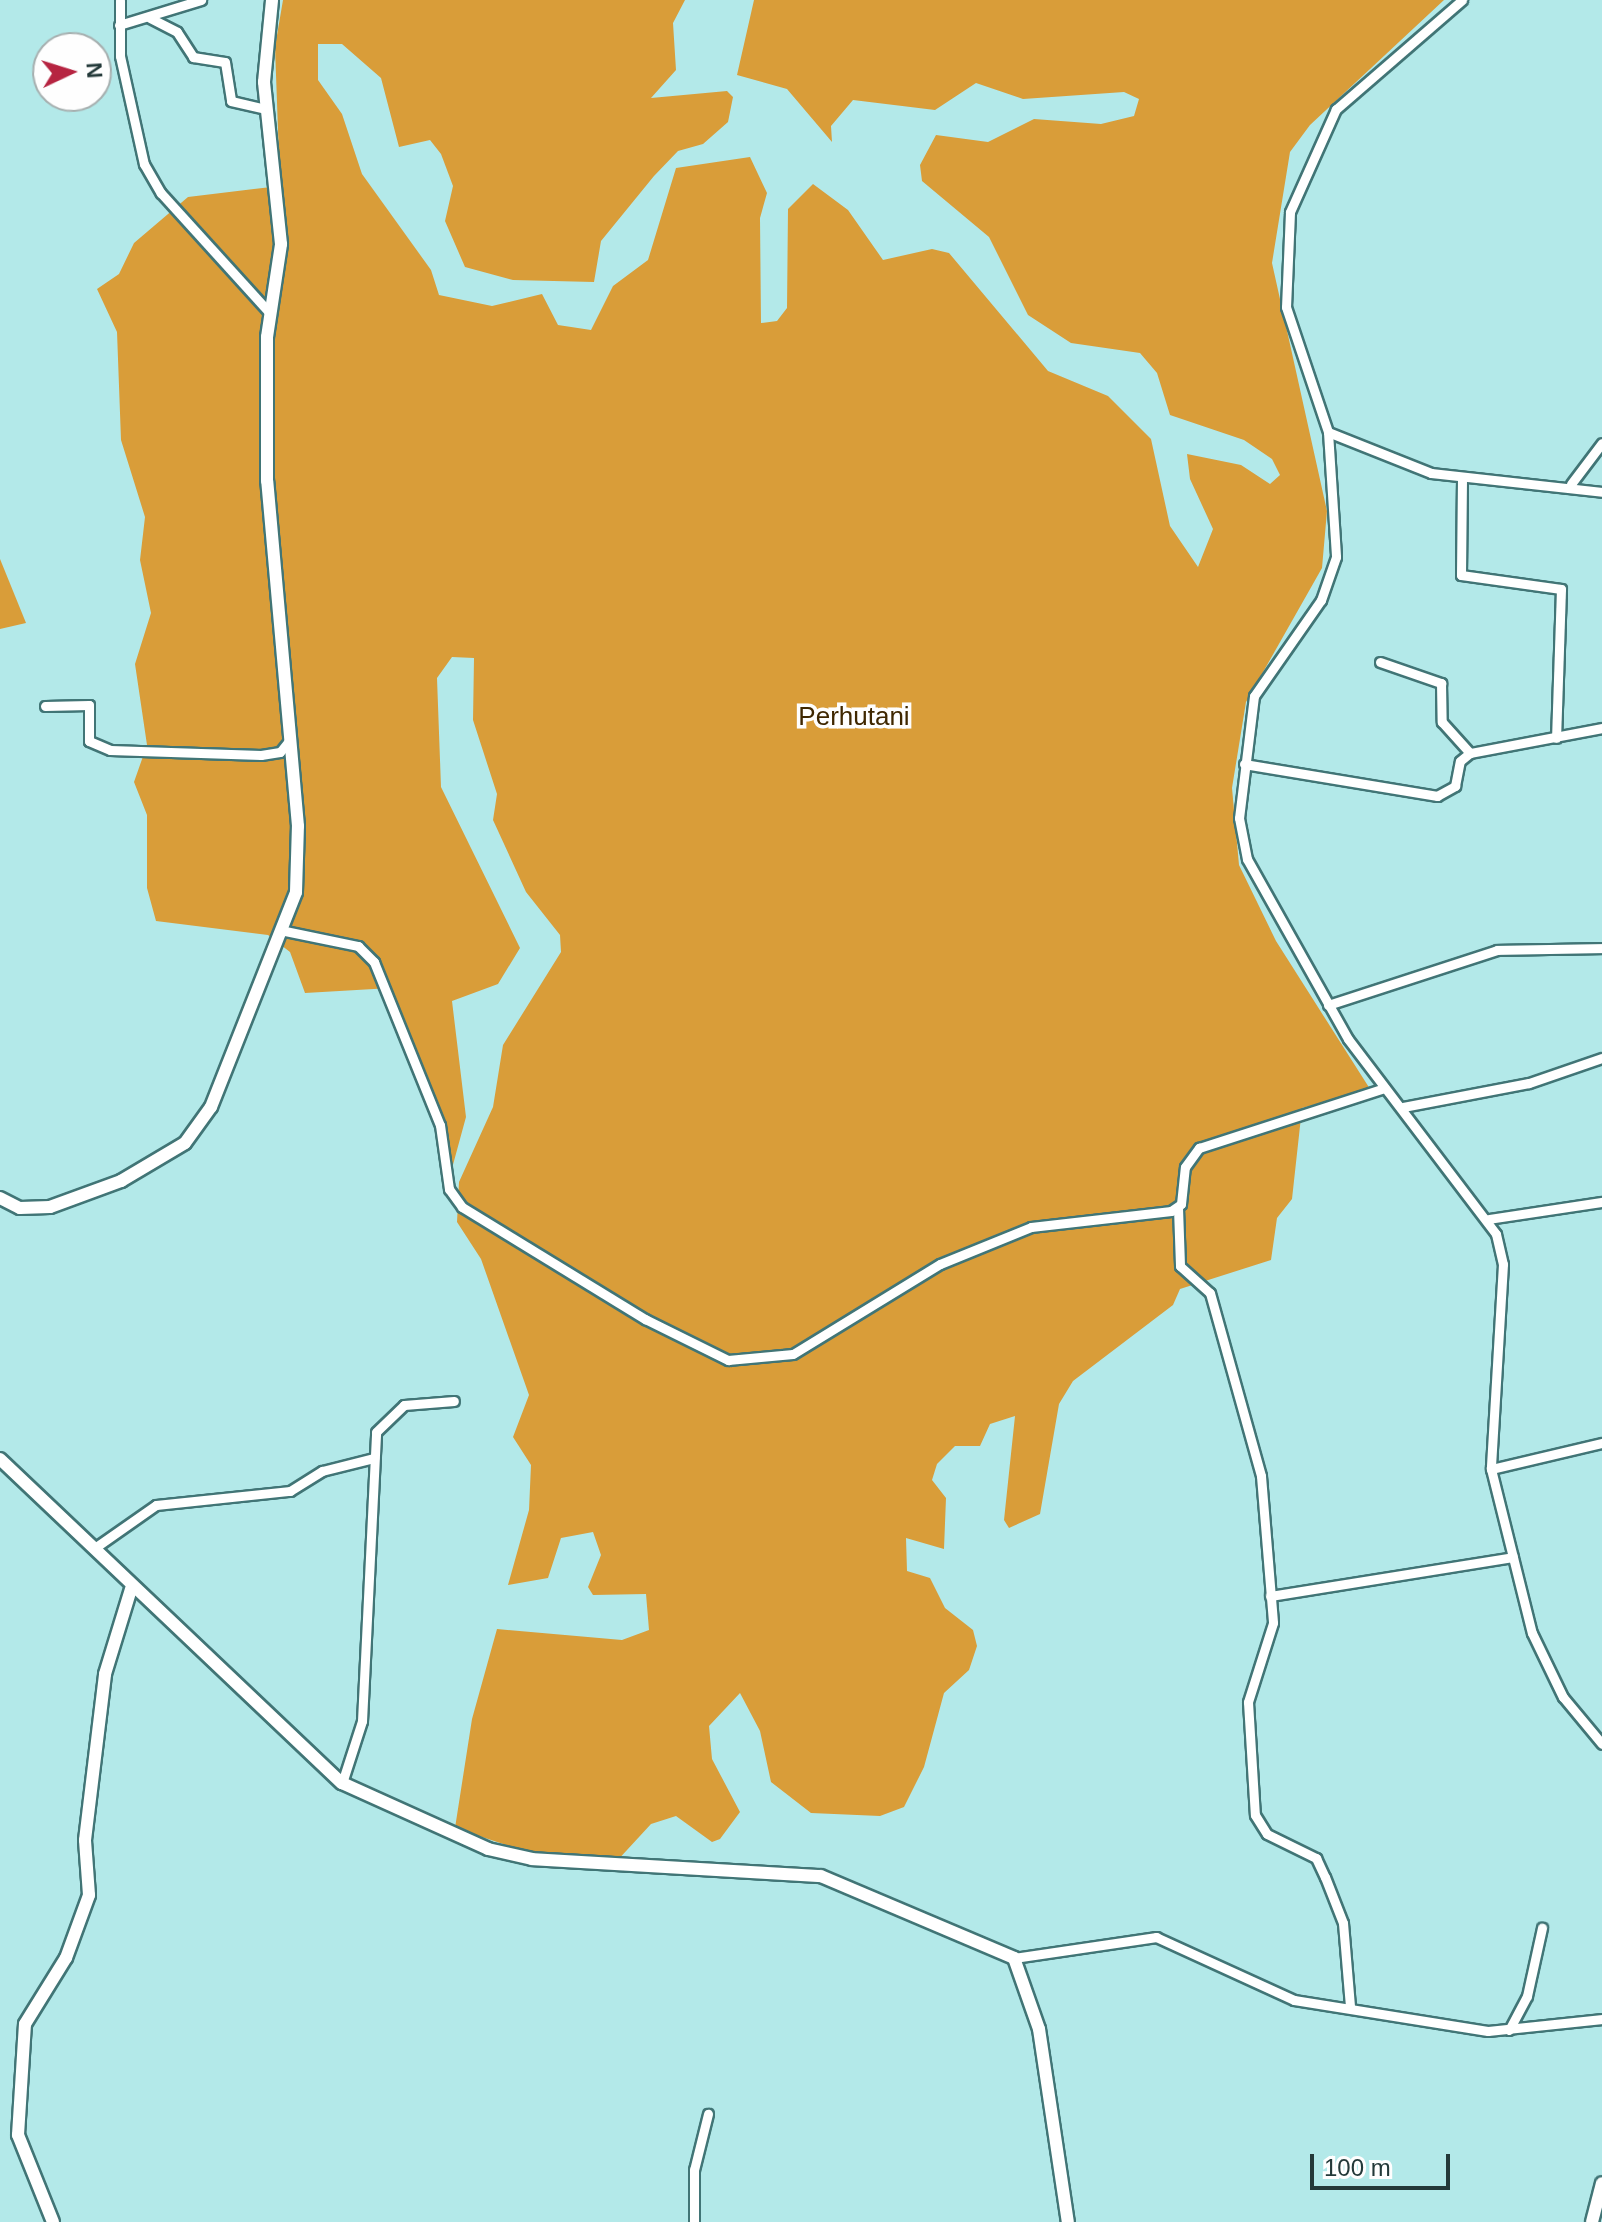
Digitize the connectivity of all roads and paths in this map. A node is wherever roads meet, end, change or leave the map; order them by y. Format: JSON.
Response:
{"nodes":[{"id":1,"x":120,"y":0,"type":"edge"},
{"id":2,"x":201,"y":0,"type":"edge"},
{"id":3,"x":272,"y":0,"type":"edge"},
{"id":4,"x":1462,"y":0,"type":"edge"},
{"id":5,"x":150,"y":18,"type":"junction"},
{"id":6,"x":119,"y":25,"type":"junction"},
{"id":7,"x":265,"y":109,"type":"junction"},
{"id":8,"x":269,"y":312,"type":"junction"},
{"id":9,"x":1328,"y":432,"type":"junction"},
{"id":10,"x":1602,"y":443,"type":"edge"},
{"id":11,"x":1462,"y":479,"type":"junction"},
{"id":12,"x":1571,"y":484,"type":"junction"},
{"id":13,"x":1602,"y":492,"type":"edge"},
{"id":14,"x":1380,"y":662,"type":"dead end"},
{"id":15,"x":45,"y":706,"type":"dead end"},
{"id":16,"x":1602,"y":728,"type":"edge"},
{"id":17,"x":1556,"y":738,"type":"junction"},
{"id":18,"x":289,"y":741,"type":"junction"},
{"id":19,"x":1470,"y":753,"type":"junction"},
{"id":20,"x":1244,"y":764,"type":"junction"},
{"id":21,"x":285,"y":931,"type":"junction"},
{"id":22,"x":1602,"y":948,"type":"edge"},
{"id":23,"x":1328,"y":1005,"type":"junction"},
{"id":24,"x":1602,"y":1058,"type":"edge"},
{"id":25,"x":1385,"y":1088,"type":"junction"},
{"id":26,"x":1403,"y":1107,"type":"junction"},
{"id":27,"x":0,"y":1198,"type":"edge"},
{"id":28,"x":1602,"y":1202,"type":"edge"},
{"id":29,"x":1178,"y":1208,"type":"junction"},
{"id":30,"x":1489,"y":1219,"type":"junction"},
{"id":31,"x":454,"y":1401,"type":"dead end"},
{"id":32,"x":1602,"y":1443,"type":"edge"},
{"id":33,"x":374,"y":1458,"type":"junction"},
{"id":34,"x":0,"y":1459,"type":"edge"},
{"id":35,"x":1491,"y":1469,"type":"junction"},
{"id":36,"x":96,"y":1547,"type":"junction"},
{"id":37,"x":1513,"y":1557,"type":"junction"},
{"id":38,"x":131,"y":1589,"type":"junction"},
{"id":39,"x":1270,"y":1596,"type":"junction"},
{"id":40,"x":1602,"y":1744,"type":"edge"},
{"id":41,"x":342,"y":1783,"type":"junction"},
{"id":42,"x":1542,"y":1928,"type":"dead end"},
{"id":43,"x":1014,"y":1958,"type":"junction"},
{"id":44,"x":1350,"y":2007,"type":"junction"},
{"id":45,"x":1602,"y":2019,"type":"edge"},
{"id":46,"x":1509,"y":2030,"type":"junction"},
{"id":47,"x":708,"y":2114,"type":"dead end"},
{"id":48,"x":1602,"y":2183,"type":"edge"},
{"id":49,"x":53,"y":2222,"type":"edge"},
{"id":50,"x":694,"y":2222,"type":"edge"},
{"id":51,"x":1068,"y":2222,"type":"edge"},
{"id":52,"x":1592,"y":2222,"type":"edge"}],
"edges":[{"from":1,"to":6,"type":"street"},
{"from":2,"to":5,"type":"street"},
{"from":3,"to":7,"type":"street"},
{"from":4,"to":9,"type":"street"},
{"from":5,"to":6,"type":"street"},
{"from":5,"to":7,"type":"street"},
{"from":6,"to":8,"type":"street"},
{"from":7,"to":8,"type":"street"},
{"from":8,"to":18,"type":"street"},
{"from":9,"to":11,"type":"street"},
{"from":9,"to":20,"type":"street"},
{"from":10,"to":12,"type":"street"},
{"from":11,"to":12,"type":"street"},
{"from":11,"to":17,"type":"street"},
{"from":12,"to":13,"type":"street"},
{"from":14,"to":19,"type":"street"},
{"from":15,"to":18,"type":"street"},
{"from":16,"to":17,"type":"street"},
{"from":17,"to":19,"type":"street"},
{"from":18,"to":21,"type":"street"},
{"from":19,"to":20,"type":"street"},
{"from":20,"to":23,"type":"street"},
{"from":21,"to":27,"type":"street"},
{"from":21,"to":29,"type":"street"},
{"from":22,"to":23,"type":"street"},
{"from":23,"to":25,"type":"street"},
{"from":24,"to":26,"type":"street"},
{"from":25,"to":26,"type":"street"},
{"from":25,"to":29,"type":"street"},
{"from":26,"to":30,"type":"street"},
{"from":28,"to":30,"type":"street"},
{"from":29,"to":39,"type":"street"},
{"from":30,"to":35,"type":"street"},
{"from":31,"to":33,"type":"street"},
{"from":32,"to":35,"type":"street"},
{"from":33,"to":36,"type":"street"},
{"from":33,"to":41,"type":"street"},
{"from":34,"to":36,"type":"street"},
{"from":35,"to":37,"type":"street"},
{"from":36,"to":38,"type":"street"},
{"from":37,"to":39,"type":"street"},
{"from":37,"to":40,"type":"street"},
{"from":38,"to":41,"type":"street"},
{"from":38,"to":49,"type":"street"},
{"from":39,"to":44,"type":"street"},
{"from":41,"to":43,"type":"street"},
{"from":42,"to":46,"type":"street"},
{"from":43,"to":44,"type":"street"},
{"from":43,"to":51,"type":"street"},
{"from":44,"to":46,"type":"street"},
{"from":45,"to":46,"type":"street"},
{"from":47,"to":50,"type":"street"},
{"from":48,"to":52,"type":"street"}]}
